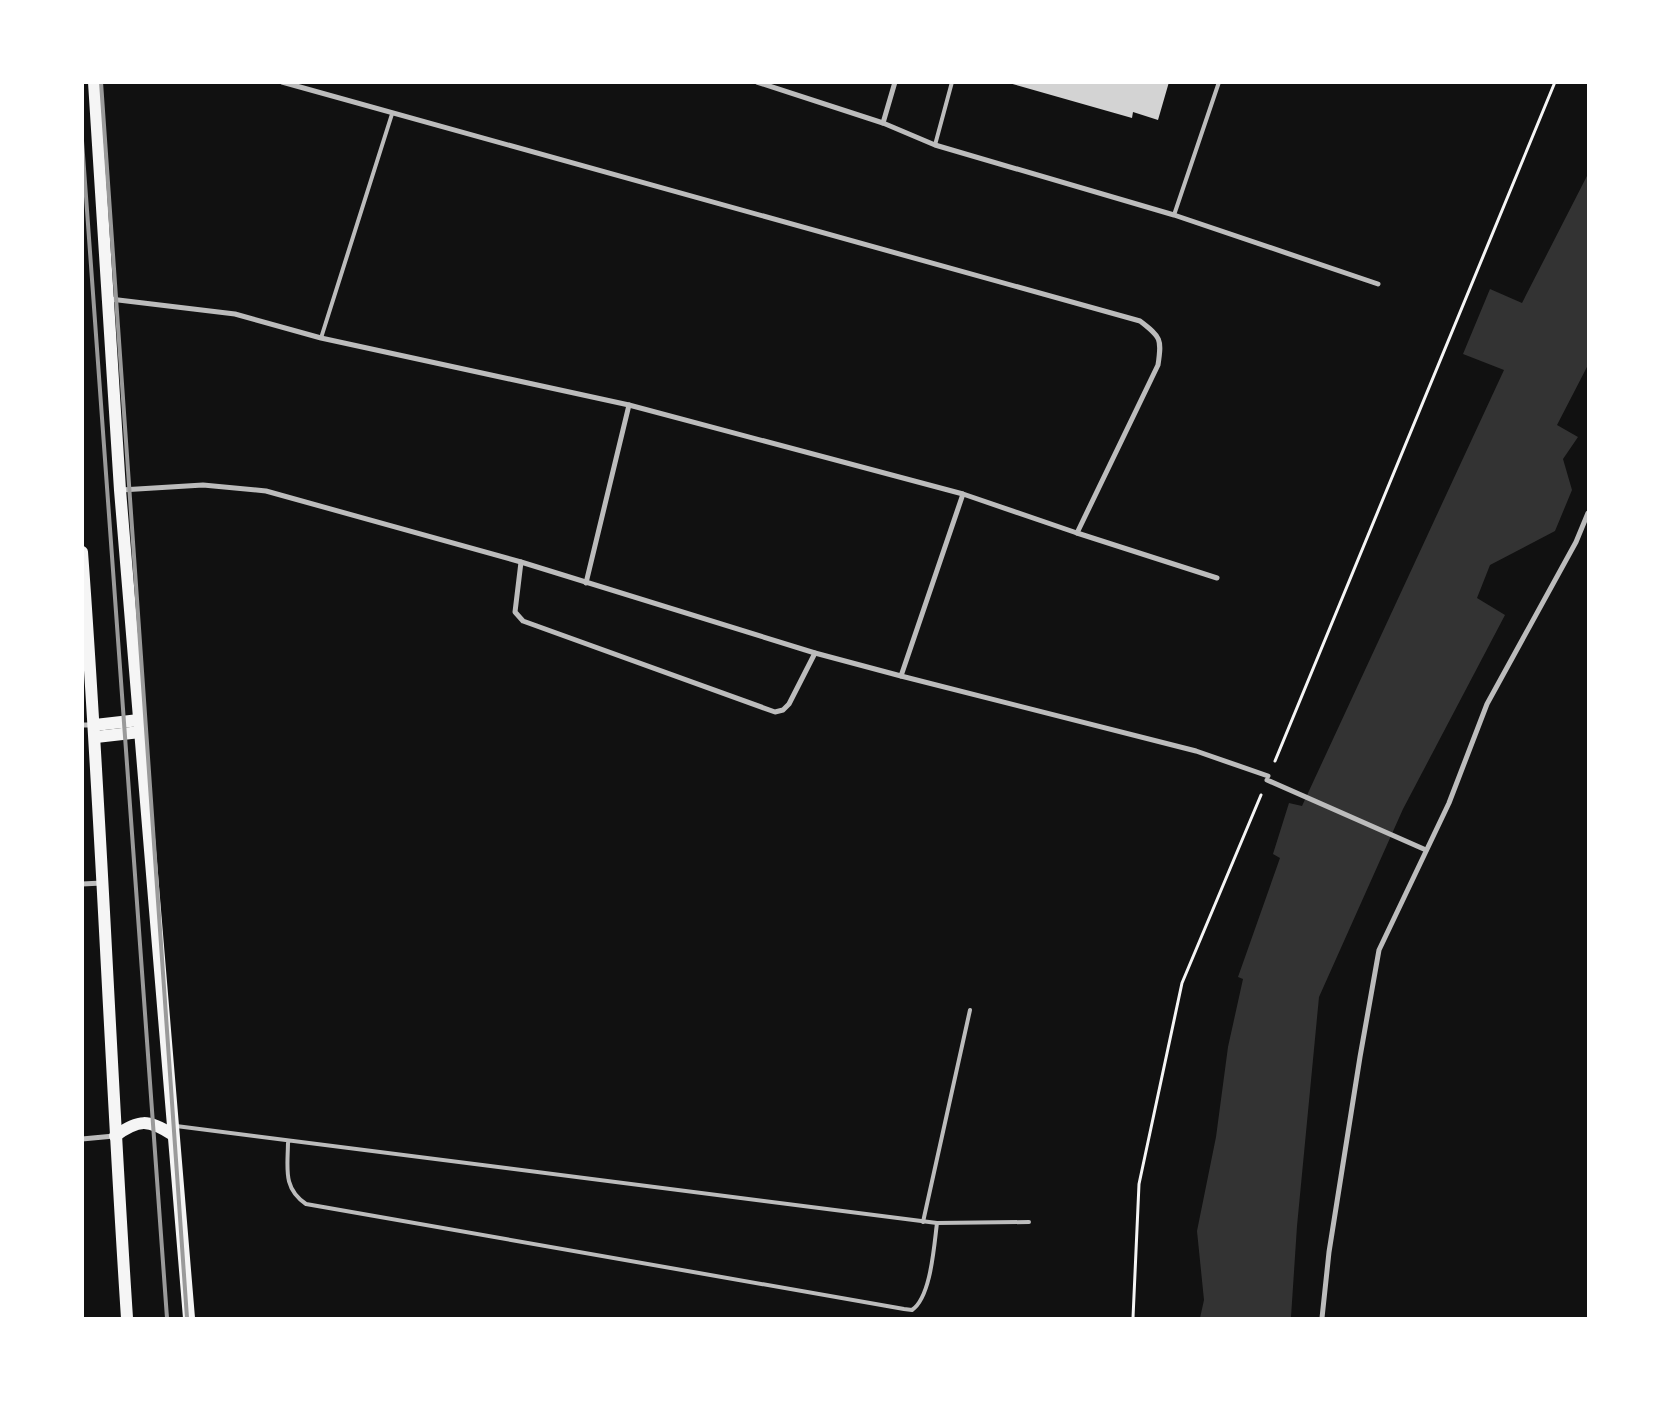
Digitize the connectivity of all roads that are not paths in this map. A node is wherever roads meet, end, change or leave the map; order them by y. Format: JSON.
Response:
{"nodes":[{"id":1,"x":94,"y":82,"type":"edge"},
{"id":2,"x":282,"y":82,"type":"edge"},
{"id":3,"x":757,"y":82,"type":"edge"},
{"id":4,"x":894,"y":82,"type":"edge"},
{"id":5,"x":952,"y":82,"type":"edge"},
{"id":6,"x":1219,"y":82,"type":"edge"},
{"id":7,"x":392,"y":114,"type":"junction"},
{"id":8,"x":883,"y":124,"type":"junction"},
{"id":9,"x":935,"y":145,"type":"junction"},
{"id":10,"x":1174,"y":215,"type":"junction"},
{"id":11,"x":1378,"y":284,"type":"dead end"},
{"id":12,"x":107,"y":299,"type":"junction"},
{"id":13,"x":321,"y":338,"type":"junction"},
{"id":14,"x":628,"y":405,"type":"junction"},
{"id":15,"x":120,"y":490,"type":"junction"},
{"id":16,"x":963,"y":494,"type":"junction"},
{"id":17,"x":1588,"y":513,"type":"edge"},
{"id":18,"x":1077,"y":533,"type":"junction"},
{"id":19,"x":82,"y":552,"type":"edge"},
{"id":20,"x":521,"y":562,"type":"junction"},
{"id":21,"x":1217,"y":578,"type":"dead end"},
{"id":22,"x":586,"y":583,"type":"junction"},
{"id":23,"x":815,"y":653,"type":"junction"},
{"id":24,"x":901,"y":676,"type":"junction"},
{"id":25,"x":140,"y":726,"type":"junction"},
{"id":26,"x":91,"y":729,"type":"edge"},
{"id":27,"x":1426,"y":850,"type":"junction"},
{"id":28,"x":103,"y":883,"type":"junction"},
{"id":29,"x":82,"y":884,"type":"edge"},
{"id":30,"x":970,"y":1010,"type":"dead end"},
{"id":31,"x":173,"y":1130,"type":"junction"},
{"id":32,"x":115,"y":1136,"type":"junction"},
{"id":33,"x":82,"y":1139,"type":"edge"},
{"id":34,"x":288,"y":1141,"type":"junction"},
{"id":35,"x":923,"y":1222,"type":"junction"},
{"id":36,"x":1029,"y":1222,"type":"dead end"},
{"id":37,"x":937,"y":1223,"type":"junction"},
{"id":38,"x":126,"y":1318,"type":"edge"},
{"id":39,"x":189,"y":1318,"type":"edge"},
{"id":40,"x":1322,"y":1318,"type":"edge"}],
"edges":[{"from":1,"to":12,"type":"main road"},
{"from":2,"to":7,"type":"street"},
{"from":3,"to":8,"type":"street"},
{"from":4,"to":8,"type":"street"},
{"from":5,"to":9,"type":"lane"},
{"from":6,"to":10,"type":"lane"},
{"from":7,"to":13,"type":"lane"},
{"from":7,"to":18,"type":"street"},
{"from":8,"to":9,"type":"street"},
{"from":9,"to":10,"type":"street"},
{"from":10,"to":11,"type":"street"},
{"from":12,"to":13,"type":"street"},
{"from":12,"to":15,"type":"main road"},
{"from":13,"to":14,"type":"street"},
{"from":14,"to":16,"type":"street"},
{"from":14,"to":22,"type":"street"},
{"from":15,"to":20,"type":"street"},
{"from":15,"to":25,"type":"main road"},
{"from":16,"to":18,"type":"street"},
{"from":16,"to":24,"type":"street"},
{"from":17,"to":27,"type":"street"},
{"from":18,"to":21,"type":"street"},
{"from":19,"to":26,"type":"main road"},
{"from":20,"to":22,"type":"street"},
{"from":20,"to":23,"type":"street"},
{"from":22,"to":23,"type":"street"},
{"from":23,"to":24,"type":"street"},
{"from":24,"to":27,"type":"street"},
{"from":25,"to":26,"type":"main road"},
{"from":25,"to":31,"type":"main road"},
{"from":26,"to":28,"type":"main road"},
{"from":27,"to":40,"type":"street"},
{"from":28,"to":29,"type":"street"},
{"from":28,"to":32,"type":"main road"},
{"from":30,"to":35,"type":"lane"},
{"from":31,"to":32,"type":"main road"},
{"from":31,"to":34,"type":"lane"},
{"from":31,"to":39,"type":"main road"},
{"from":32,"to":33,"type":"street"},
{"from":32,"to":38,"type":"main road"},
{"from":34,"to":35,"type":"lane"},
{"from":34,"to":37,"type":"lane"},
{"from":35,"to":37,"type":"lane"},
{"from":36,"to":37,"type":"lane"}]}
